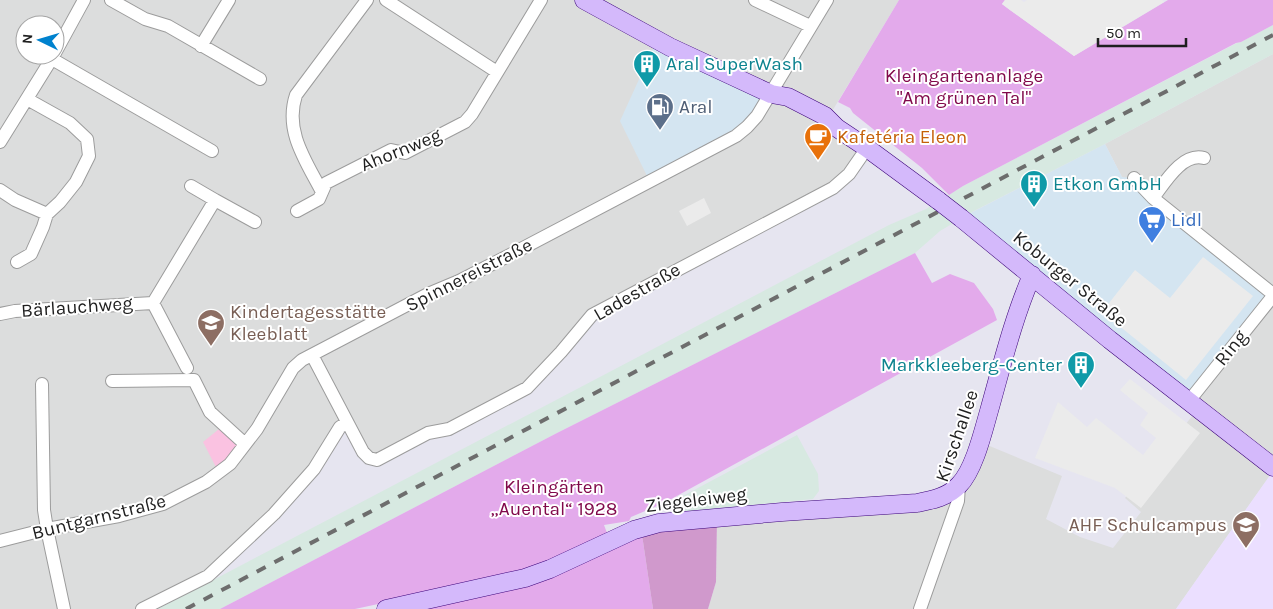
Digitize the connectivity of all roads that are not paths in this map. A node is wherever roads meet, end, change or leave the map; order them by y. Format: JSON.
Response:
{"nodes":[{"id":1,"x":84,"y":0,"type":"edge"},
{"id":2,"x":111,"y":0,"type":"edge"},
{"id":3,"x":229,"y":0,"type":"edge"},
{"id":4,"x":367,"y":0,"type":"edge"},
{"id":5,"x":386,"y":0,"type":"edge"},
{"id":6,"x":541,"y":0,"type":"edge"},
{"id":7,"x":584,"y":0,"type":"edge"},
{"id":8,"x":755,"y":0,"type":"edge"},
{"id":9,"x":827,"y":0,"type":"edge"},
{"id":10,"x":810,"y":26,"type":"junction"},
{"id":11,"x":65,"y":35,"type":"edge"},
{"id":12,"x":201,"y":46,"type":"junction"},
{"id":13,"x":65,"y":63,"type":"edge"},
{"id":14,"x":48,"y":65,"type":"edge"},
{"id":15,"x":497,"y":72,"type":"junction"},
{"id":16,"x":260,"y":79,"type":"dead end"},
{"id":17,"x":771,"y":94,"type":"junction"},
{"id":18,"x":27,"y":99,"type":"junction"},
{"id":19,"x":0,"y":142,"type":"edge"},
{"id":20,"x":867,"y":148,"type":"junction"},
{"id":21,"x":212,"y":151,"type":"dead end"},
{"id":22,"x":1204,"y":158,"type":"dead end"},
{"id":23,"x":1134,"y":178,"type":"dead end"},
{"id":24,"x":191,"y":186,"type":"dead end"},
{"id":25,"x":0,"y":190,"type":"edge"},
{"id":26,"x":322,"y":192,"type":"junction"},
{"id":27,"x":1153,"y":198,"type":"junction"},
{"id":28,"x":214,"y":200,"type":"junction"},
{"id":29,"x":297,"y":211,"type":"dead end"},
{"id":30,"x":47,"y":214,"type":"junction"},
{"id":31,"x":255,"y":222,"type":"dead end"},
{"id":32,"x":17,"y":262,"type":"dead end"},
{"id":33,"x":1032,"y":275,"type":"junction"},
{"id":34,"x":1273,"y":295,"type":"edge"},
{"id":35,"x":153,"y":303,"type":"junction"},
{"id":36,"x":0,"y":314,"type":"edge"},
{"id":37,"x":312,"y":355,"type":"junction"},
{"id":38,"x":187,"y":368,"type":"dead end"},
{"id":39,"x":112,"y":381,"type":"dead end"},
{"id":40,"x":42,"y":384,"type":"dead end"},
{"id":41,"x":1189,"y":401,"type":"junction"},
{"id":42,"x":347,"y":422,"type":"junction"},
{"id":43,"x":245,"y":444,"type":"junction"},
{"id":44,"x":1273,"y":468,"type":"edge"},
{"id":45,"x":959,"y":485,"type":"junction"},
{"id":46,"x":47,"y":529,"type":"junction"},
{"id":47,"x":0,"y":541,"type":"edge"},
{"id":48,"x":64,"y":609,"type":"edge"},
{"id":49,"x":142,"y":609,"type":"edge"},
{"id":50,"x":386,"y":609,"type":"edge"},
{"id":51,"x":920,"y":609,"type":"edge"}],
"edges":[{"from":1,"to":11,"type":"street"},
{"from":2,"to":12,"type":"street"},
{"from":3,"to":12,"type":"street"},
{"from":4,"to":26,"type":"street"},
{"from":5,"to":15,"type":"street"},
{"from":6,"to":15,"type":"street","name":"Ahornweg"},
{"from":7,"to":17,"type":"main road","name":"Koburger Straße"},
{"from":8,"to":10,"type":"street"},
{"from":9,"to":10,"type":"street","name":"Spinnereistraße"},
{"from":10,"to":17,"type":"street","name":"Spinnereistraße"},
{"from":12,"to":16,"type":"street"},
{"from":13,"to":21,"type":"street"},
{"from":14,"to":18,"type":"street"},
{"from":15,"to":26,"type":"street","name":"Ahornweg"},
{"from":17,"to":20,"type":"main road","name":"Koburger Straße"},
{"from":17,"to":37,"type":"street","name":"Spinnereistraße"},
{"from":18,"to":19,"type":"street"},
{"from":18,"to":30,"type":"street"},
{"from":20,"to":33,"type":"main road","name":"Koburger Straße","bridge":true},
{"from":20,"to":42,"type":"street","name":"Ladestraße"},
{"from":22,"to":27,"type":"street"},
{"from":23,"to":27,"type":"street"},
{"from":24,"to":28,"type":"street"},
{"from":25,"to":30,"type":"street"},
{"from":26,"to":29,"type":"street","name":"Ahornweg"},
{"from":27,"to":34,"type":"street"},
{"from":28,"to":31,"type":"street"},
{"from":28,"to":35,"type":"street","name":"Bärlauchweg"},
{"from":30,"to":32,"type":"street"},
{"from":33,"to":41,"type":"main road","name":"Koburger Straße"},
{"from":33,"to":45,"type":"main road","name":"Kirschallee"},
{"from":34,"to":41,"type":"street","name":"Ring"},
{"from":35,"to":36,"type":"street","name":"Bärlauchweg"},
{"from":35,"to":38,"type":"street","name":"Bärlauchweg"},
{"from":37,"to":42,"type":"street"},
{"from":37,"to":43,"type":"street","name":"Buntgarnstraße"},
{"from":39,"to":43,"type":"street"},
{"from":40,"to":46,"type":"street"},
{"from":41,"to":44,"type":"main road","name":"Koburger Straße"},
{"from":42,"to":49,"type":"street"},
{"from":43,"to":46,"type":"street","name":"Buntgarnstraße"},
{"from":45,"to":50,"type":"main road","name":"Ziegeleiweg"},
{"from":45,"to":51,"type":"street","name":"Kirschallee"},
{"from":46,"to":47,"type":"street","name":"Buntgarnstraße"},
{"from":46,"to":48,"type":"street"}]}
